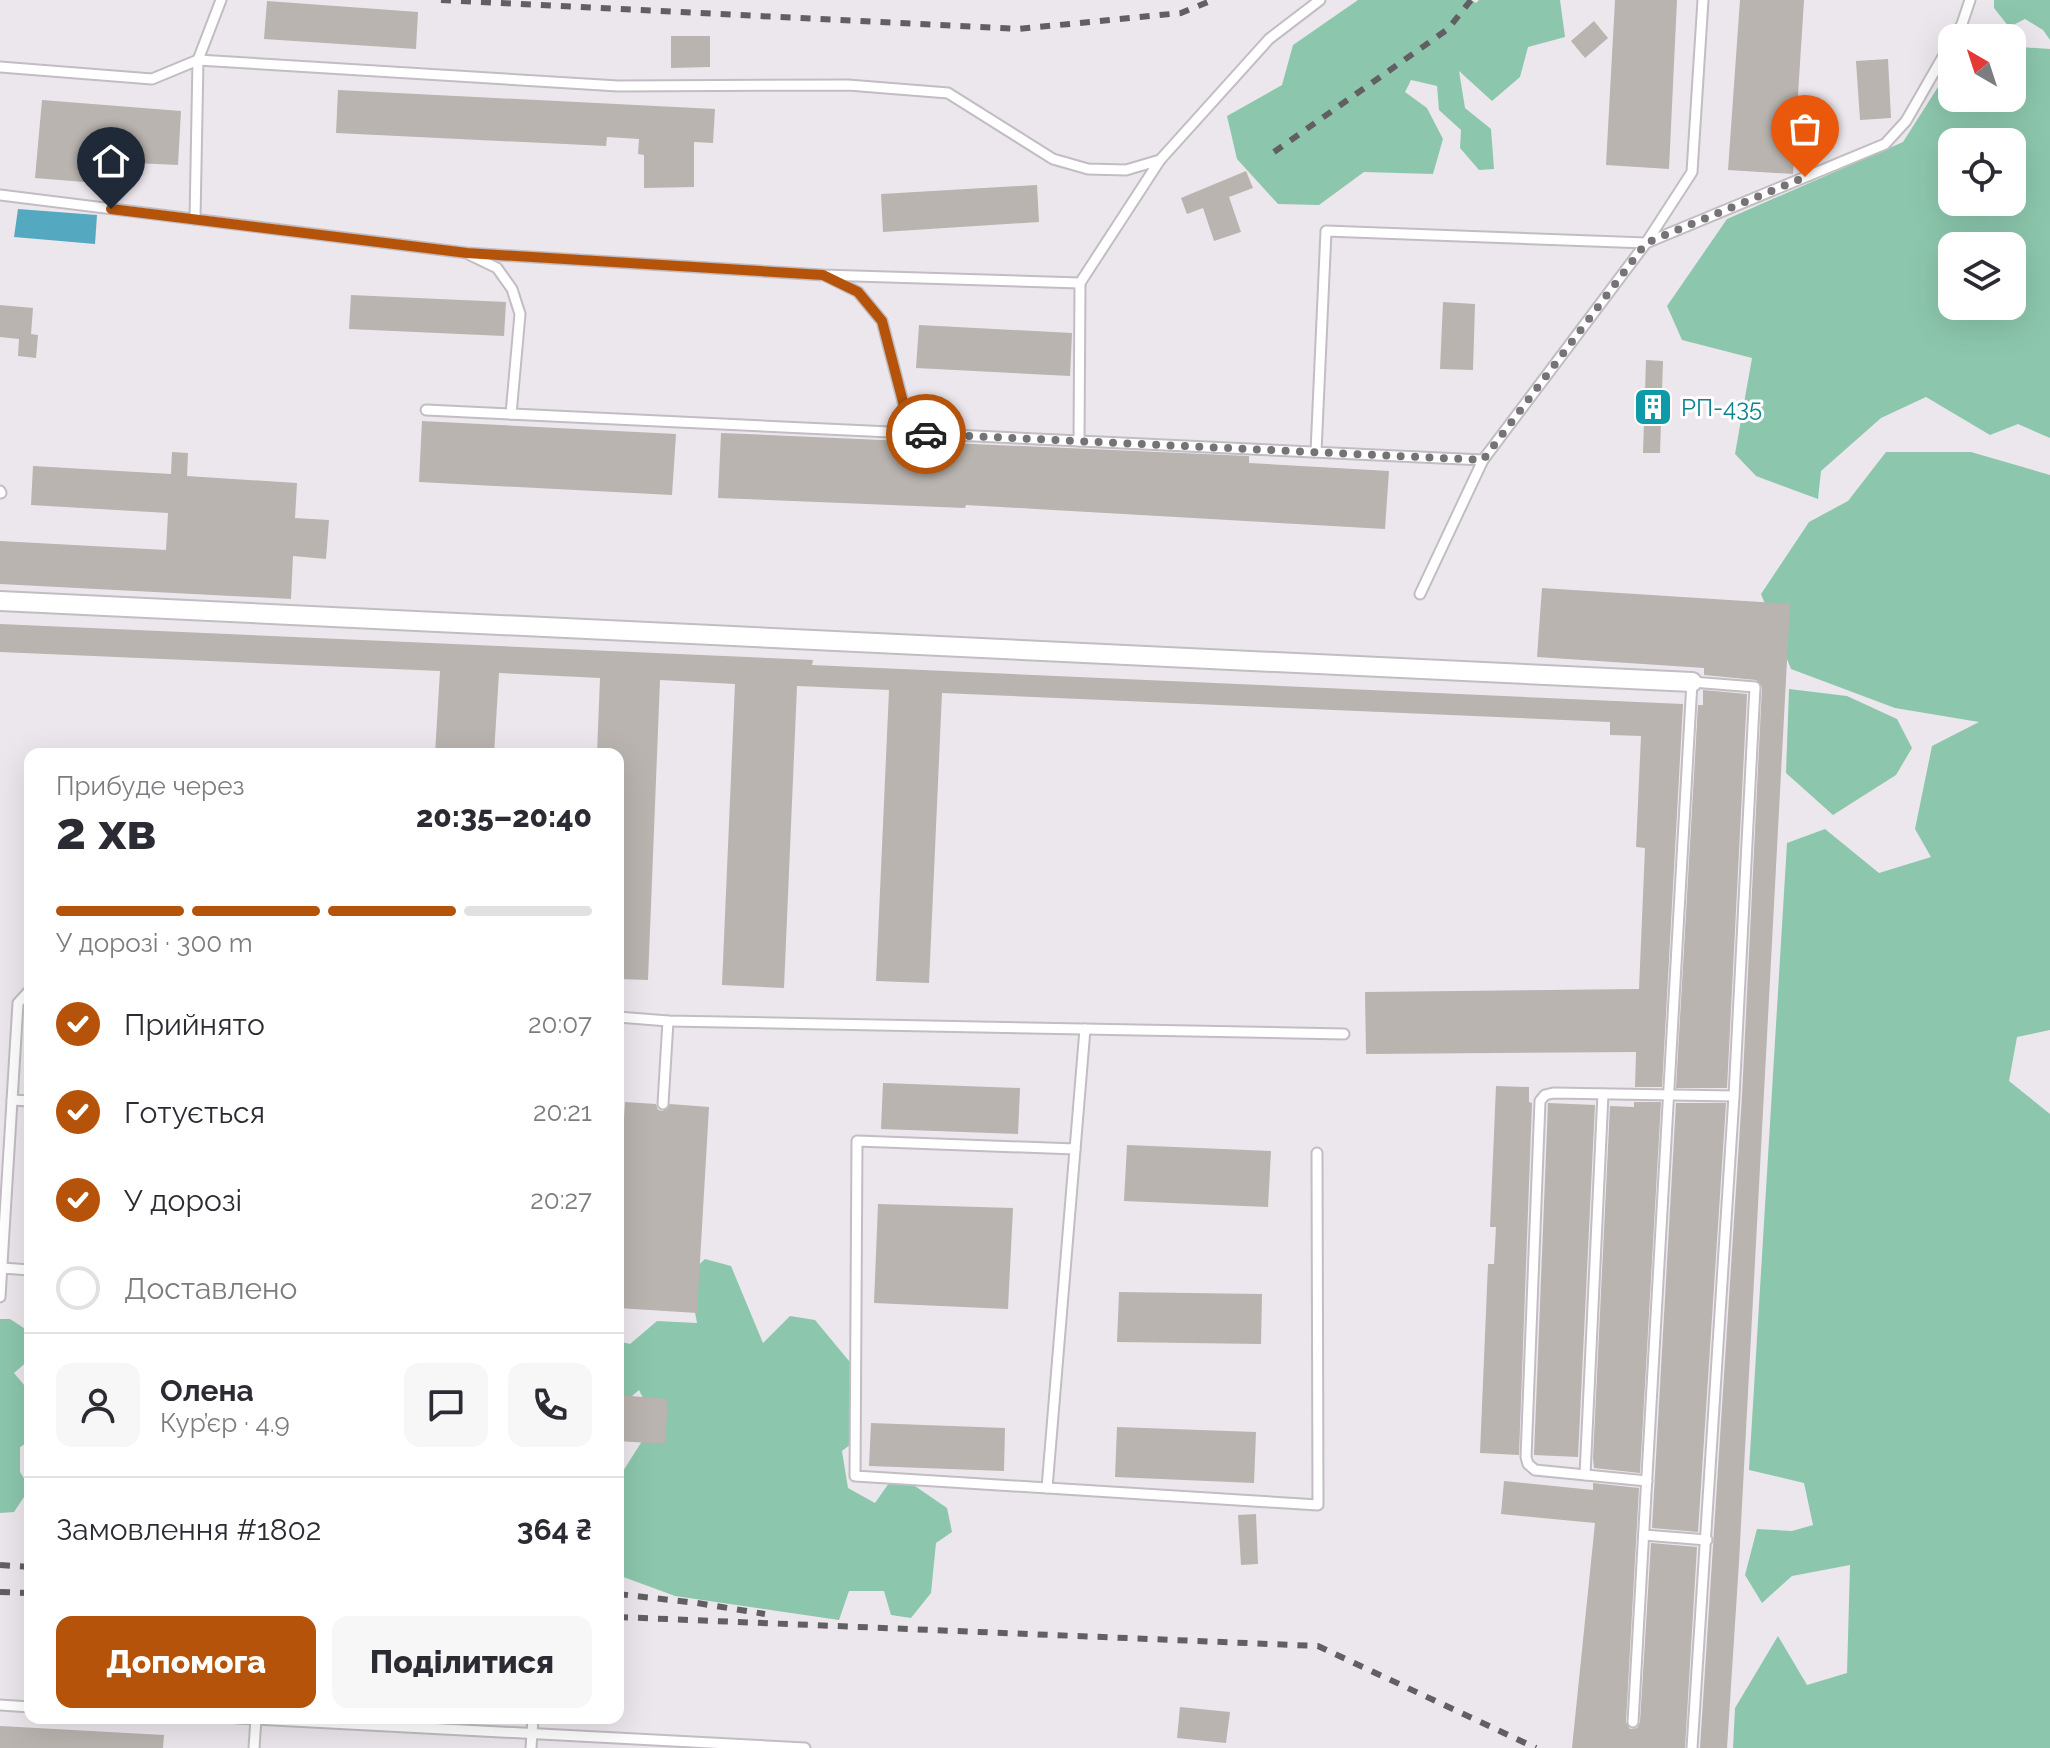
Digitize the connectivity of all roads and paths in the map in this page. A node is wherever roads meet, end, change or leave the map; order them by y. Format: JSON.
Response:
{"nodes":[{"id":1,"x":221,"y":0,"type":"edge"},
{"id":2,"x":1320,"y":0,"type":"edge"},
{"id":3,"x":1703,"y":0,"type":"edge"},
{"id":4,"x":1970,"y":0,"type":"edge"},
{"id":5,"x":1962,"y":24,"type":"edge"},
{"id":6,"x":198,"y":60,"type":"junction"},
{"id":7,"x":1938,"y":66,"type":"edge"},
{"id":8,"x":0,"y":67,"type":"edge"},
{"id":9,"x":1160,"y":160,"type":"junction"},
{"id":10,"x":0,"y":195,"type":"edge"},
{"id":11,"x":195,"y":219,"type":"junction"},
{"id":12,"x":1646,"y":243,"type":"junction"},
{"id":13,"x":467,"y":253,"type":"junction"},
{"id":14,"x":823,"y":275,"type":"junction"},
{"id":15,"x":1080,"y":283,"type":"junction"},
{"id":16,"x":426,"y":410,"type":"dead end"},
{"id":17,"x":511,"y":414,"type":"junction"},
{"id":18,"x":911,"y":433,"type":"junction"},
{"id":19,"x":1079,"y":441,"type":"junction"},
{"id":20,"x":1316,"y":452,"type":"junction"},
{"id":21,"x":1483,"y":460,"type":"junction"},
{"id":22,"x":1420,"y":594,"type":"dead end"},
{"id":23,"x":0,"y":601,"type":"edge"},
{"id":24,"x":1692,"y":682,"type":"junction"},
{"id":25,"x":24,"y":996,"type":"edge"},
{"id":26,"x":624,"y":1017,"type":"edge"},
{"id":27,"x":668,"y":1021,"type":"junction"},
{"id":28,"x":1085,"y":1029,"type":"junction"},
{"id":29,"x":1344,"y":1034,"type":"dead end"},
{"id":30,"x":1603,"y":1094,"type":"junction"},
{"id":31,"x":1669,"y":1095,"type":"junction"},
{"id":32,"x":1734,"y":1096,"type":"junction"},
{"id":33,"x":12,"y":1100,"type":"junction"},
{"id":34,"x":24,"y":1101,"type":"edge"},
{"id":35,"x":663,"y":1104,"type":"dead end"},
{"id":36,"x":1075,"y":1149,"type":"junction"},
{"id":37,"x":1317,"y":1153,"type":"dead end"},
{"id":38,"x":2,"y":1268,"type":"junction"},
{"id":39,"x":24,"y":1270,"type":"edge"},
{"id":40,"x":0,"y":1297,"type":"edge"},
{"id":41,"x":1585,"y":1475,"type":"junction"},
{"id":42,"x":1647,"y":1481,"type":"junction"},
{"id":43,"x":1047,"y":1488,"type":"junction"},
{"id":44,"x":1644,"y":1535,"type":"junction"},
{"id":45,"x":1707,"y":1540,"type":"junction"},
{"id":46,"x":0,"y":1705,"type":"edge"},
{"id":47,"x":24,"y":1707,"type":"edge"},
{"id":48,"x":1633,"y":1722,"type":"dead end"},
{"id":49,"x":256,"y":1724,"type":"edge"},
{"id":50,"x":342,"y":1724,"type":"edge"},
{"id":51,"x":533,"y":1724,"type":"edge"},
{"id":52,"x":532,"y":1735,"type":"junction"},
{"id":53,"x":254,"y":1748,"type":"edge"},
{"id":54,"x":531,"y":1748,"type":"edge"},
{"id":55,"x":805,"y":1748,"type":"edge"},
{"id":56,"x":1692,"y":1748,"type":"edge"}],
"edges":[{"from":1,"to":6,"type":"lane"},
{"from":2,"to":9,"type":"lane"},
{"from":3,"to":12,"type":"lane"},
{"from":4,"to":5,"type":"lane"},
{"from":6,"to":8,"type":"lane"},
{"from":6,"to":9,"type":"lane"},
{"from":6,"to":11,"type":"lane"},
{"from":7,"to":12,"type":"lane"},
{"from":9,"to":15,"type":"lane"},
{"from":10,"to":11,"type":"lane"},
{"from":11,"to":13,"type":"lane"},
{"from":12,"to":20,"type":"lane"},
{"from":12,"to":21,"type":"lane"},
{"from":13,"to":14,"type":"lane"},
{"from":13,"to":17,"type":"lane"},
{"from":14,"to":15,"type":"lane"},
{"from":14,"to":18,"type":"lane"},
{"from":15,"to":19,"type":"lane"},
{"from":16,"to":17,"type":"lane"},
{"from":17,"to":18,"type":"lane"},
{"from":18,"to":19,"type":"lane"},
{"from":19,"to":20,"type":"lane"},
{"from":20,"to":21,"type":"lane"},
{"from":21,"to":22,"type":"lane"},
{"from":23,"to":24,"type":"street"},
{"from":24,"to":31,"type":"lane"},
{"from":24,"to":32,"type":"lane"},
{"from":25,"to":33,"type":"lane"},
{"from":26,"to":27,"type":"lane"},
{"from":27,"to":28,"type":"lane"},
{"from":27,"to":35,"type":"lane"},
{"from":28,"to":29,"type":"lane"},
{"from":28,"to":36,"type":"lane"},
{"from":30,"to":31,"type":"lane"},
{"from":30,"to":41,"type":"lane"},
{"from":30,"to":41,"type":"lane"},
{"from":31,"to":32,"type":"lane"},
{"from":31,"to":42,"type":"lane"},
{"from":32,"to":45,"type":"lane"},
{"from":33,"to":34,"type":"lane"},
{"from":33,"to":38,"type":"lane"},
{"from":36,"to":43,"type":"lane"},
{"from":36,"to":43,"type":"lane"},
{"from":37,"to":43,"type":"lane"},
{"from":38,"to":39,"type":"lane"},
{"from":38,"to":40,"type":"lane"},
{"from":41,"to":42,"type":"lane"},
{"from":42,"to":44,"type":"lane"},
{"from":44,"to":45,"type":"lane"},
{"from":44,"to":48,"type":"lane"},
{"from":45,"to":56,"type":"lane"},
{"from":46,"to":47,"type":"lane"},
{"from":49,"to":53,"type":"lane"},
{"from":50,"to":52,"type":"lane"},
{"from":51,"to":52,"type":"lane"},
{"from":52,"to":54,"type":"lane"},
{"from":52,"to":55,"type":"lane"}]}
